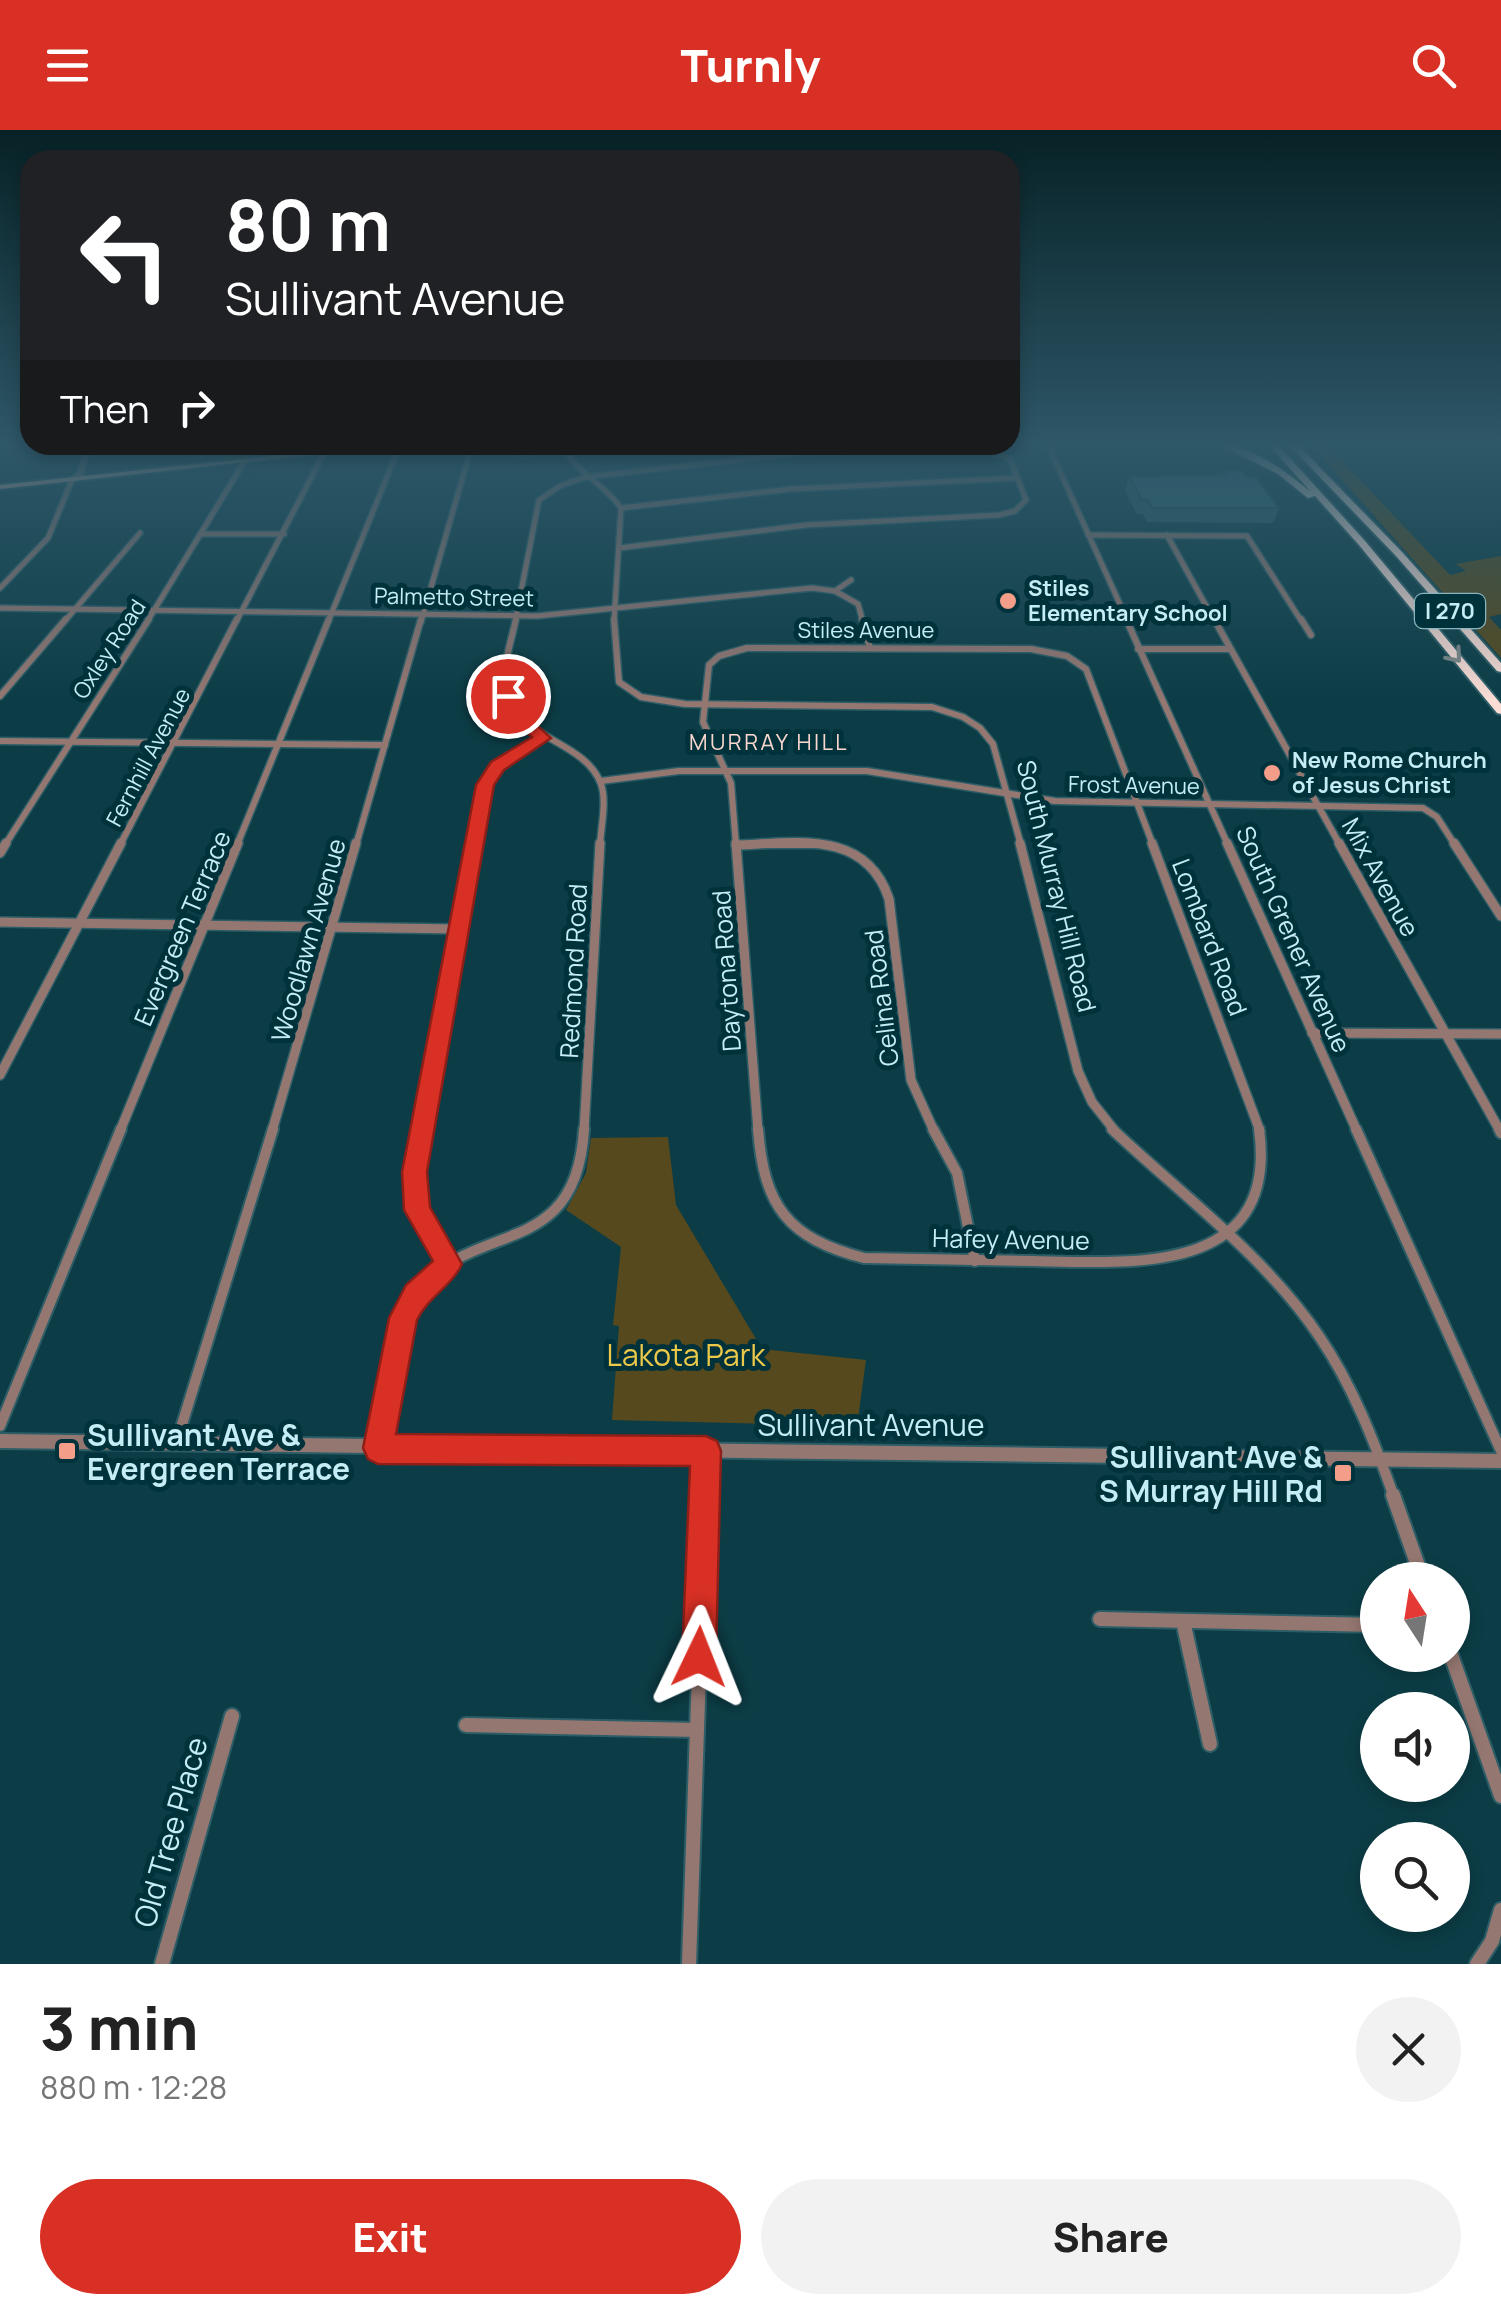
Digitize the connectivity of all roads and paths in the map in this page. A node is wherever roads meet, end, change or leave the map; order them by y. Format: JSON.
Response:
{"nodes":[{"id":1,"x":52,"y":531,"type":"edge"},
{"id":2,"x":205,"y":531,"type":"edge"},
{"id":3,"x":286,"y":531,"type":"edge"},
{"id":4,"x":366,"y":531,"type":"edge"},
{"id":5,"x":447,"y":531,"type":"edge"},
{"id":6,"x":531,"y":531,"type":"edge"},
{"id":7,"x":620,"y":531,"type":"edge"},
{"id":8,"x":756,"y":531,"type":"edge"},
{"id":9,"x":1086,"y":531,"type":"edge"},
{"id":10,"x":1343,"y":531,"type":"edge"},
{"id":11,"x":1348,"y":531,"type":"edge"},
{"id":12,"x":1376,"y":531,"type":"edge"},
{"id":13,"x":1379,"y":531,"type":"edge"},
{"id":14,"x":140,"y":533,"type":"dead end"},
{"id":15,"x":203,"y":534,"type":"junction"},
{"id":16,"x":284,"y":534,"type":"junction"},
{"id":17,"x":1088,"y":535,"type":"junction"},
{"id":18,"x":1166,"y":536,"type":"junction"},
{"id":19,"x":620,"y":548,"type":"junction"},
{"id":20,"x":1399,"y":554,"type":"junction"},
{"id":21,"x":851,"y":580,"type":"dead end"},
{"id":22,"x":0,"y":588,"type":"edge"},
{"id":23,"x":836,"y":591,"type":"junction"},
{"id":24,"x":1414,"y":605,"type":"junction"},
{"id":25,"x":0,"y":608,"type":"edge"},
{"id":26,"x":72,"y":609,"type":"junction"},
{"id":27,"x":616,"y":609,"type":"junction"},
{"id":28,"x":154,"y":611,"type":"junction"},
{"id":29,"x":243,"y":612,"type":"junction"},
{"id":30,"x":332,"y":613,"type":"junction"},
{"id":31,"x":423,"y":614,"type":"junction"},
{"id":32,"x":515,"y":616,"type":"junction"},
{"id":33,"x":1311,"y":634,"type":"dead end"},
{"id":34,"x":870,"y":648,"type":"junction"},
{"id":35,"x":1138,"y":649,"type":"junction"},
{"id":36,"x":1230,"y":649,"type":"junction"},
{"id":37,"x":1067,"y":656,"type":"joint"},
{"id":38,"x":1501,"y":669,"type":"edge"},
{"id":39,"x":0,"y":696,"type":"edge"},
{"id":40,"x":703,"y":704,"type":"junction"},
{"id":41,"x":1501,"y":711,"type":"edge"},
{"id":42,"x":543,"y":738,"type":"junction"},
{"id":43,"x":0,"y":741,"type":"edge"},
{"id":44,"x":70,"y":742,"type":"junction"},
{"id":45,"x":280,"y":742,"type":"junction"},
{"id":46,"x":174,"y":743,"type":"junction"},
{"id":47,"x":385,"y":745,"type":"junction"},
{"id":48,"x":728,"y":770,"type":"junction"},
{"id":49,"x":602,"y":781,"type":"junction"},
{"id":50,"x":1008,"y":795,"type":"junction"},
{"id":51,"x":1138,"y":804,"type":"junction"},
{"id":52,"x":1209,"y":804,"type":"junction"},
{"id":53,"x":1318,"y":804,"type":"junction"},
{"id":54,"x":736,"y":845,"type":"junction"},
{"id":55,"x":0,"y":854,"type":"edge"},
{"id":56,"x":1501,"y":916,"type":"edge"},
{"id":57,"x":0,"y":922,"type":"edge"},
{"id":58,"x":79,"y":923,"type":"junction"},
{"id":59,"x":204,"y":926,"type":"junction"},
{"id":60,"x":332,"y":928,"type":"junction"},
{"id":61,"x":458,"y":929,"type":"junction"},
{"id":62,"x":1445,"y":1032,"type":"junction"},
{"id":63,"x":1312,"y":1033,"type":"junction"},
{"id":64,"x":1501,"y":1034,"type":"edge"},
{"id":65,"x":0,"y":1075,"type":"edge"},
{"id":66,"x":1501,"y":1133,"type":"edge"},
{"id":67,"x":797,"y":1230,"type":"joint"},
{"id":68,"x":1224,"y":1236,"type":"junction"},
{"id":69,"x":976,"y":1261,"type":"junction"},
{"id":70,"x":449,"y":1264,"type":"junction"},
{"id":71,"x":0,"y":1426,"type":"edge"},
{"id":72,"x":0,"y":1440,"type":"edge"},
{"id":73,"x":176,"y":1444,"type":"junction"},
{"id":74,"x":378,"y":1448,"type":"junction"},
{"id":75,"x":706,"y":1451,"type":"junction"},
{"id":76,"x":1501,"y":1451,"type":"edge"},
{"id":77,"x":1377,"y":1459,"type":"junction"},
{"id":78,"x":1501,"y":1461,"type":"edge"},
{"id":79,"x":1415,"y":1562,"type":"edge"},
{"id":80,"x":1100,"y":1619,"type":"dead end"},
{"id":81,"x":1183,"y":1621,"type":"junction"},
{"id":82,"x":1360,"y":1625,"type":"edge"},
{"id":83,"x":1457,"y":1672,"type":"edge"},
{"id":84,"x":232,"y":1716,"type":"dead end"},
{"id":85,"x":466,"y":1725,"type":"dead end"},
{"id":86,"x":696,"y":1730,"type":"junction"},
{"id":87,"x":1210,"y":1744,"type":"dead end"},
{"id":88,"x":1501,"y":1796,"type":"edge"},
{"id":89,"x":1501,"y":1910,"type":"edge"},
{"id":90,"x":1496,"y":1946,"type":"edge"},
{"id":91,"x":162,"y":1964,"type":"edge"},
{"id":92,"x":689,"y":1964,"type":"edge"},
{"id":93,"x":1477,"y":1964,"type":"edge"}],
"edges":[{"from":1,"to":22,"type":"street"},
{"from":2,"to":15,"type":"street","name":"Oxley Road"},
{"from":3,"to":16,"type":"street","name":"Fernhill Avenue"},
{"from":4,"to":30,"type":"street","name":"Evergreen Terrace"},
{"from":5,"to":31,"type":"street","name":"Woodlawn Avenue"},
{"from":6,"to":32,"type":"street"},
{"from":7,"to":19,"type":"street","name":"South Murray Hill Road"},
{"from":8,"to":19,"type":"street"},
{"from":9,"to":17,"type":"street","name":"South Grener Avenue"},
{"from":10,"to":24,"type":"highway"},
{"from":11,"to":24,"type":"highway","number":"I 270"},
{"from":12,"to":20,"type":"highway","number":"I 270"},
{"from":13,"to":20,"type":"highway"},
{"from":14,"to":26,"type":"street"},
{"from":15,"to":16,"type":"street"},
{"from":15,"to":28,"type":"street","name":"Oxley Road"},
{"from":16,"to":29,"type":"street","name":"Fernhill Avenue"},
{"from":17,"to":18,"type":"street"},
{"from":17,"to":35,"type":"street","name":"South Grener Avenue"},
{"from":18,"to":33,"type":"street"},
{"from":18,"to":36,"type":"street","name":"Mix Avenue"},
{"from":19,"to":27,"type":"street","name":"South Murray Hill Road"},
{"from":20,"to":38,"type":"highway","number":"I 270"},
{"from":21,"to":23,"type":"street"},
{"from":23,"to":27,"type":"street","name":"Palmetto Street"},
{"from":23,"to":34,"type":"street"},
{"from":24,"to":41,"type":"highway","number":"I 270","one_way":true},
{"from":25,"to":26,"type":"street","name":"Palmetto Street"},
{"from":26,"to":28,"type":"street","name":"Palmetto Street"},
{"from":26,"to":39,"type":"street"},
{"from":27,"to":32,"type":"street","name":"Palmetto Street"},
{"from":27,"to":40,"type":"street","name":"South Murray Hill Road"},
{"from":28,"to":29,"type":"street","name":"Palmetto Street"},
{"from":28,"to":44,"type":"street","name":"Oxley Road"},
{"from":29,"to":30,"type":"street","name":"Palmetto Street"},
{"from":29,"to":46,"type":"street","name":"Fernhill Avenue"},
{"from":30,"to":31,"type":"street","name":"Palmetto Street"},
{"from":30,"to":45,"type":"street","name":"Evergreen Terrace"},
{"from":31,"to":32,"type":"street","name":"Palmetto Street"},
{"from":31,"to":47,"type":"street","name":"Woodlawn Avenue"},
{"from":32,"to":42,"type":"street"},
{"from":34,"to":37,"type":"street","name":"Stiles Avenue"},
{"from":34,"to":40,"type":"street","name":"Stiles Avenue"},
{"from":35,"to":36,"type":"street"},
{"from":35,"to":52,"type":"street","name":"South Grener Avenue"},
{"from":36,"to":53,"type":"street","name":"Mix Avenue"},
{"from":37,"to":51,"type":"street","name":"Lombard Road"},
{"from":40,"to":48,"type":"street","name":"Daytona Road"},
{"from":40,"to":50,"type":"street","name":"South Murray Hill Road"},
{"from":42,"to":49,"type":"street"},
{"from":42,"to":61,"type":"street"},
{"from":43,"to":44,"type":"street"},
{"from":44,"to":46,"type":"street"},
{"from":44,"to":55,"type":"street","name":"Oxley Road"},
{"from":45,"to":46,"type":"street"},
{"from":45,"to":47,"type":"street"},
{"from":45,"to":59,"type":"street","name":"Evergreen Terrace"},
{"from":46,"to":58,"type":"street","name":"Fernhill Avenue"},
{"from":47,"to":60,"type":"street","name":"Woodlawn Avenue"},
{"from":48,"to":49,"type":"street","name":"Frost Avenue"},
{"from":48,"to":50,"type":"street","name":"Frost Avenue"},
{"from":48,"to":54,"type":"street","name":"Daytona Road"},
{"from":49,"to":70,"type":"street","name":"Redmond Road"},
{"from":50,"to":51,"type":"street","name":"Frost Avenue"},
{"from":50,"to":68,"type":"street","name":"South Murray Hill Road"},
{"from":51,"to":52,"type":"street","name":"Frost Avenue"},
{"from":51,"to":68,"type":"street","name":"Lombard Road"},
{"from":52,"to":53,"type":"street","name":"Frost Avenue"},
{"from":52,"to":63,"type":"street","name":"South Grener Avenue"},
{"from":53,"to":56,"type":"street","name":"Frost Avenue"},
{"from":53,"to":62,"type":"street","name":"Mix Avenue"},
{"from":54,"to":67,"type":"street","name":"Daytona Road"},
{"from":54,"to":69,"type":"street","name":"Celina Road"},
{"from":57,"to":58,"type":"street"},
{"from":58,"to":59,"type":"street"},
{"from":58,"to":65,"type":"street","name":"Fernhill Avenue"},
{"from":59,"to":60,"type":"street"},
{"from":59,"to":71,"type":"street","name":"Evergreen Terrace"},
{"from":60,"to":61,"type":"street"},
{"from":60,"to":73,"type":"street","name":"Woodlawn Avenue"},
{"from":61,"to":70,"type":"street"},
{"from":62,"to":63,"type":"street"},
{"from":62,"to":64,"type":"street"},
{"from":62,"to":66,"type":"street","name":"Mix Avenue"},
{"from":63,"to":76,"type":"street","name":"South Grener Avenue"},
{"from":67,"to":69,"type":"street","name":"Hafey Avenue"},
{"from":68,"to":69,"type":"street","name":"Hafey Avenue"},
{"from":68,"to":77,"type":"street","name":"South Murray Hill Road"},
{"from":70,"to":74,"type":"street","name":"Redmond Road"},
{"from":72,"to":73,"type":"street","name":"Sullivant Avenue"},
{"from":73,"to":74,"type":"street","name":"Sullivant Avenue"},
{"from":74,"to":75,"type":"street","name":"Sullivant Avenue"},
{"from":75,"to":77,"type":"street","name":"Sullivant Avenue"},
{"from":75,"to":86,"type":"street"},
{"from":77,"to":78,"type":"street","name":"Sullivant Avenue"},
{"from":77,"to":79,"type":"street","name":"South Murray Hill Road"},
{"from":80,"to":81,"type":"street"},
{"from":81,"to":82,"type":"street"},
{"from":81,"to":87,"type":"street"},
{"from":83,"to":88,"type":"street"},
{"from":84,"to":91,"type":"street","name":"Old Tree Place"},
{"from":85,"to":86,"type":"street"},
{"from":86,"to":92,"type":"street"},
{"from":89,"to":90,"type":"street"},
{"from":90,"to":93,"type":"street"}]}
